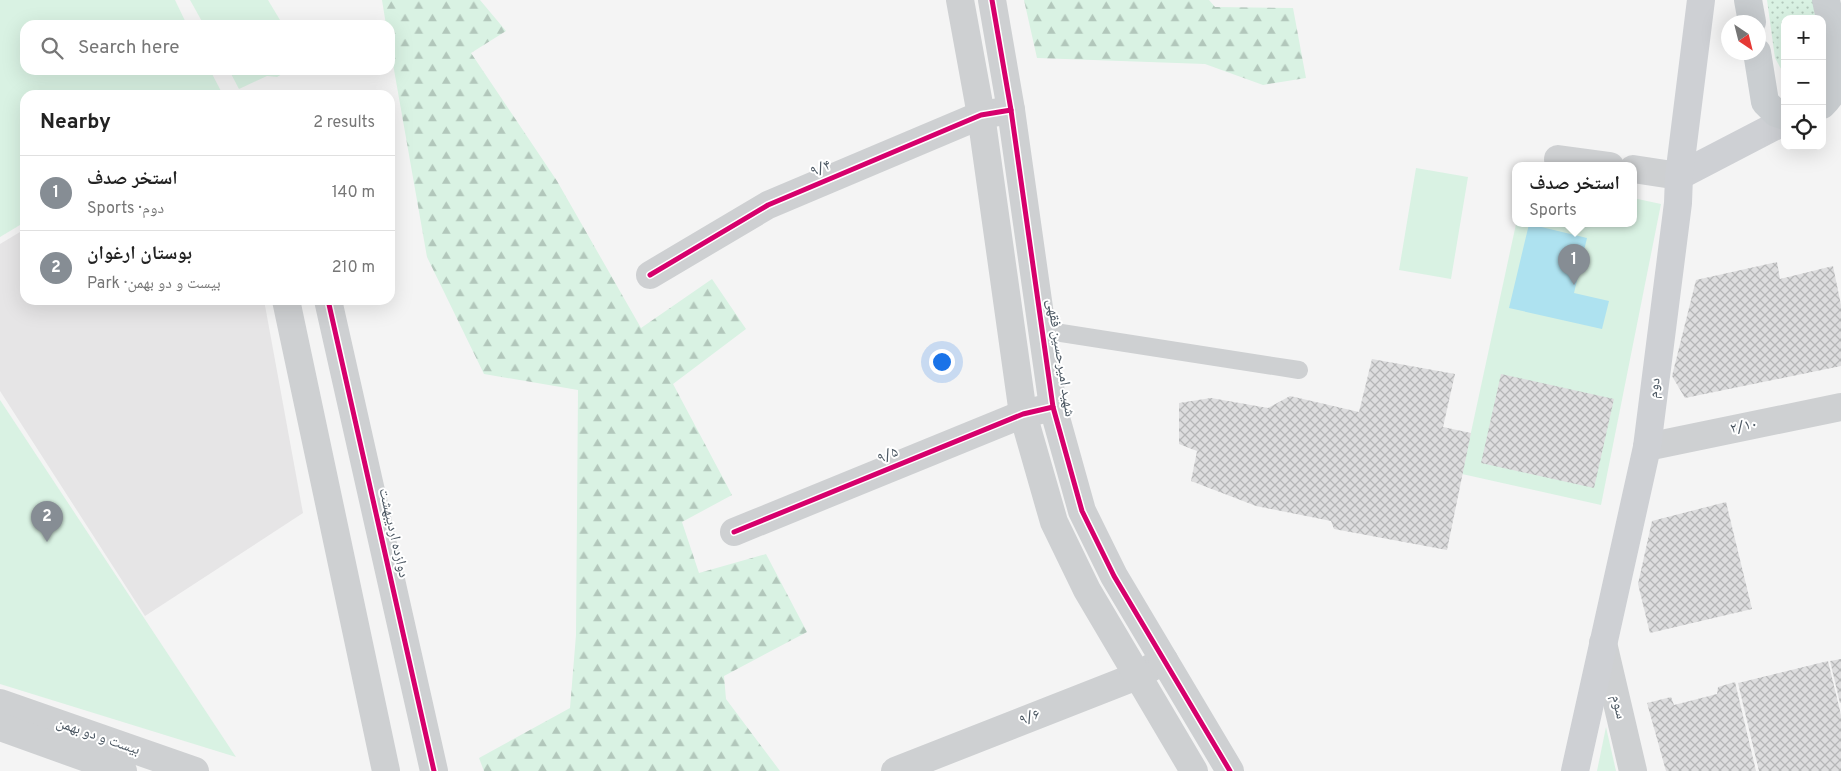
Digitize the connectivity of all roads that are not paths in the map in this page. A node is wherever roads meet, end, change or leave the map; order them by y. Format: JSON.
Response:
{"nodes":[{"id":1,"x":960,"y":0,"type":"edge"},
{"id":2,"x":992,"y":0,"type":"edge"},
{"id":3,"x":1701,"y":0,"type":"edge"},
{"id":4,"x":1748,"y":0,"type":"edge"},
{"id":5,"x":1826,"y":0,"type":"edge"},
{"id":6,"x":1751,"y":15,"type":"edge"},
{"id":7,"x":1758,"y":60,"type":"edge"},
{"id":8,"x":1826,"y":101,"type":"edge"},
{"id":9,"x":1011,"y":110,"type":"junction"},
{"id":10,"x":981,"y":115,"type":"junction"},
{"id":11,"x":1781,"y":115,"type":"edge"},
{"id":12,"x":1781,"y":123,"type":"edge"},
{"id":13,"x":1558,"y":159,"type":"dead end"},
{"id":14,"x":1580,"y":162,"type":"edge"},
{"id":15,"x":1637,"y":170,"type":"edge"},
{"id":16,"x":1679,"y":176,"type":"junction"},
{"id":17,"x":650,"y":276,"type":"dead end"},
{"id":18,"x":287,"y":305,"type":"edge"},
{"id":19,"x":329,"y":305,"type":"edge"},
{"id":20,"x":1042,"y":330,"type":"junction"},
{"id":21,"x":1299,"y":370,"type":"dead end"},
{"id":22,"x":1053,"y":407,"type":"junction"},
{"id":23,"x":1841,"y":407,"type":"edge"},
{"id":24,"x":1023,"y":414,"type":"junction"},
{"id":25,"x":1647,"y":447,"type":"junction"},
{"id":26,"x":734,"y":532,"type":"dead end"},
{"id":27,"x":1602,"y":643,"type":"junction"},
{"id":28,"x":1164,"y":660,"type":"junction"},
{"id":29,"x":1137,"y":676,"type":"junction"},
{"id":30,"x":0,"y":703,"type":"edge"},
{"id":31,"x":0,"y":728,"type":"edge"},
{"id":32,"x":123,"y":771,"type":"edge"},
{"id":33,"x":195,"y":771,"type":"edge"},
{"id":34,"x":386,"y":771,"type":"edge"},
{"id":35,"x":434,"y":771,"type":"edge"},
{"id":36,"x":895,"y":771,"type":"edge"},
{"id":37,"x":1194,"y":771,"type":"edge"},
{"id":38,"x":1230,"y":771,"type":"edge"},
{"id":39,"x":1575,"y":771,"type":"edge"},
{"id":40,"x":1633,"y":771,"type":"edge"}],
"edges":[{"from":1,"to":10,"type":"street"},
{"from":2,"to":9,"type":"street","name":"شهید امیرحسین فقهی"},
{"from":3,"to":16,"type":"main road","name":"دوم"},
{"from":4,"to":6,"type":"main road"},
{"from":5,"to":8,"type":"main road"},
{"from":7,"to":11,"type":"main road"},
{"from":9,"to":10,"type":"street","name":"۹/۴"},
{"from":9,"to":20,"type":"street","name":"شهید امیرحسین فقهی"},
{"from":10,"to":17,"type":"street","name":"۹/۴"},
{"from":10,"to":24,"type":"street"},
{"from":12,"to":16,"type":"main road"},
{"from":13,"to":14,"type":"street"},
{"from":15,"to":16,"type":"street"},
{"from":16,"to":25,"type":"main road","name":"دوم"},
{"from":18,"to":34,"type":"street"},
{"from":19,"to":35,"type":"street","name":"دوازده اردیبهشت"},
{"from":20,"to":21,"type":"lane"},
{"from":20,"to":22,"type":"street","name":"شهید امیرحسین فقهی"},
{"from":22,"to":24,"type":"street","name":"۹/۵"},
{"from":22,"to":28,"type":"street","name":"شهید امیرحسین فقهی"},
{"from":23,"to":25,"type":"street","name":"۲/۱۰"},
{"from":24,"to":26,"type":"street","name":"۹/۵"},
{"from":24,"to":29,"type":"street"},
{"from":25,"to":27,"type":"main road","name":"دوم"},
{"from":27,"to":39,"type":"main road","name":"دوم"},
{"from":27,"to":40,"type":"street","name":"سوم"},
{"from":28,"to":29,"type":"street","name":"۹/۶"},
{"from":28,"to":38,"type":"street","name":"شهید امیرحسین فقهی"},
{"from":29,"to":36,"type":"street","name":"۹/۶"},
{"from":29,"to":37,"type":"street"},
{"from":30,"to":33,"type":"street","name":"بیست و دو بهمن"},
{"from":31,"to":32,"type":"street","name":"بیست و دو بهمن"}]}
